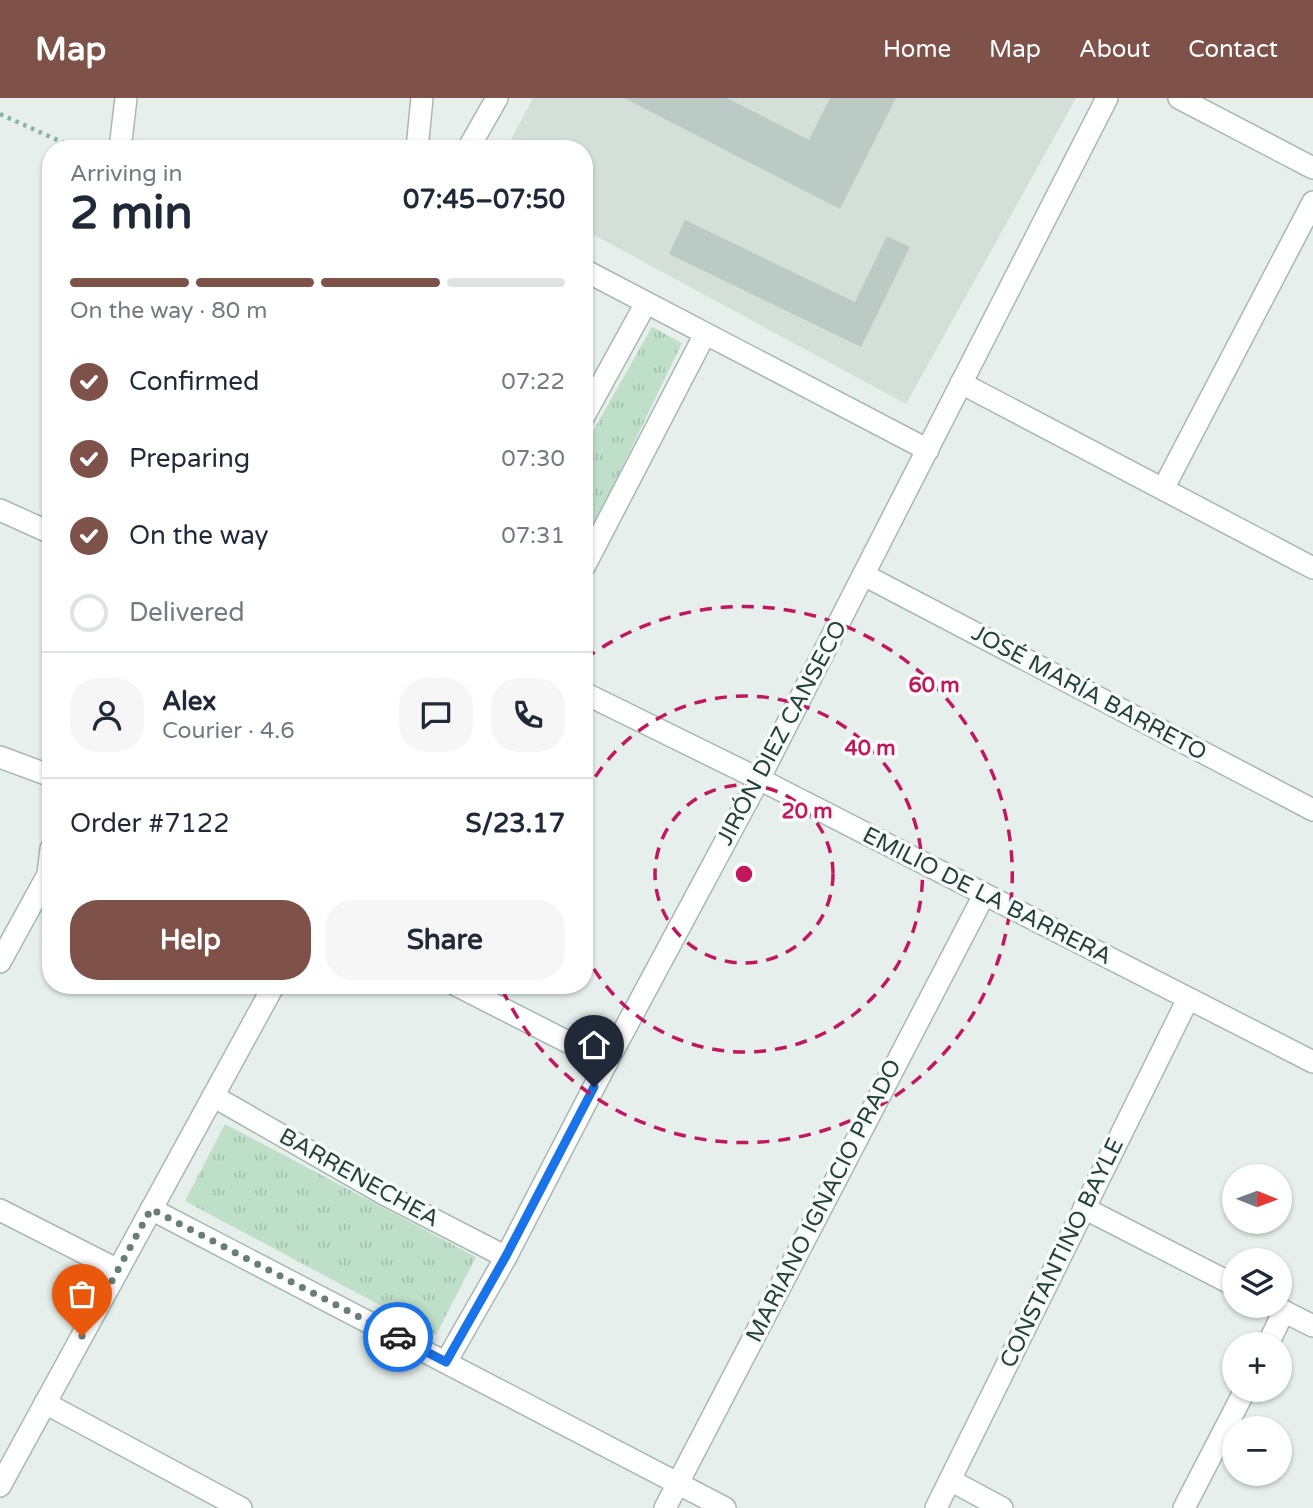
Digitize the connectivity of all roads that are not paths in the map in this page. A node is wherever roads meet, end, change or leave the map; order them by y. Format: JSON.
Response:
{"nodes":[{"id":1,"x":125,"y":98,"type":"edge"},
{"id":2,"x":422,"y":98,"type":"edge"},
{"id":3,"x":497,"y":98,"type":"edge"},
{"id":4,"x":1107,"y":98,"type":"edge"},
{"id":5,"x":1179,"y":98,"type":"edge"},
{"id":6,"x":121,"y":140,"type":"edge"},
{"id":7,"x":418,"y":140,"type":"edge"},
{"id":8,"x":473,"y":140,"type":"edge"},
{"id":9,"x":1313,"y":168,"type":"edge"},
{"id":10,"x":1313,"y":202,"type":"edge"},
{"id":11,"x":593,"y":276,"type":"edge"},
{"id":12,"x":646,"y":303,"type":"junction"},
{"id":13,"x":705,"y":334,"type":"junction"},
{"id":14,"x":961,"y":383,"type":"junction"},
{"id":15,"x":593,"y":400,"type":"edge"},
{"id":16,"x":928,"y":450,"type":"junction"},
{"id":17,"x":1163,"y":489,"type":"junction"},
{"id":18,"x":0,"y":510,"type":"edge"},
{"id":19,"x":42,"y":529,"type":"edge"},
{"id":20,"x":593,"y":550,"type":"edge"},
{"id":21,"x":1313,"y":568,"type":"edge"},
{"id":22,"x":864,"y":575,"type":"junction"},
{"id":23,"x":593,"y":697,"type":"edge"},
{"id":24,"x":0,"y":757,"type":"edge"},
{"id":25,"x":42,"y":773,"type":"edge"},
{"id":26,"x":759,"y":779,"type":"junction"},
{"id":27,"x":1313,"y":810,"type":"edge"},
{"id":28,"x":42,"y":885,"type":"edge"},
{"id":29,"x":984,"y":895,"type":"junction"},
{"id":30,"x":0,"y":962,"type":"edge"},
{"id":31,"x":269,"y":994,"type":"edge"},
{"id":32,"x":474,"y":994,"type":"edge"},
{"id":33,"x":1188,"y":999,"type":"junction"},
{"id":34,"x":607,"y":1062,"type":"junction"},
{"id":35,"x":1313,"y":1062,"type":"edge"},
{"id":36,"x":213,"y":1096,"type":"junction"},
{"id":37,"x":1084,"y":1208,"type":"junction"},
{"id":38,"x":151,"y":1209,"type":"junction"},
{"id":39,"x":0,"y":1210,"type":"edge"},
{"id":40,"x":506,"y":1256,"type":"junction"},
{"id":41,"x":118,"y":1270,"type":"junction"},
{"id":42,"x":1222,"y":1279,"type":"edge"},
{"id":43,"x":1292,"y":1315,"type":"edge"},
{"id":44,"x":1313,"y":1326,"type":"edge"},
{"id":45,"x":446,"y":1362,"type":"junction"},
{"id":46,"x":1239,"y":1402,"type":"edge"},
{"id":47,"x":45,"y":1403,"type":"junction"},
{"id":48,"x":950,"y":1480,"type":"junction"},
{"id":49,"x":678,"y":1483,"type":"junction"},
{"id":50,"x":0,"y":1486,"type":"edge"},
{"id":51,"x":241,"y":1508,"type":"edge"},
{"id":52,"x":665,"y":1508,"type":"edge"},
{"id":53,"x":725,"y":1508,"type":"edge"},
{"id":54,"x":936,"y":1508,"type":"edge"},
{"id":55,"x":1002,"y":1508,"type":"edge"},
{"id":56,"x":1184,"y":1508,"type":"edge"}],
"edges":[{"from":1,"to":6,"type":"street"},
{"from":2,"to":7,"type":"street"},
{"from":3,"to":8,"type":"street"},
{"from":4,"to":14,"type":"street","name":"JIRÓN DIEZ CANSECO"},
{"from":5,"to":9,"type":"street"},
{"from":10,"to":17,"type":"street"},
{"from":11,"to":12,"type":"street"},
{"from":12,"to":13,"type":"street"},
{"from":12,"to":15,"type":"street"},
{"from":13,"to":16,"type":"street"},
{"from":13,"to":20,"type":"street"},
{"from":14,"to":16,"type":"street","name":"JIRÓN DIEZ CANSECO"},
{"from":14,"to":17,"type":"street"},
{"from":16,"to":22,"type":"street","name":"JIRÓN DIEZ CANSECO"},
{"from":17,"to":21,"type":"street"},
{"from":18,"to":19,"type":"street"},
{"from":22,"to":26,"type":"street","name":"JIRÓN DIEZ CANSECO"},
{"from":22,"to":27,"type":"street","name":"JOSÉ MARÍA BARRETO"},
{"from":23,"to":26,"type":"street","name":"EMILIO DE LA BARRERA"},
{"from":24,"to":25,"type":"street"},
{"from":26,"to":29,"type":"street","name":"EMILIO DE LA BARRERA"},
{"from":26,"to":34,"type":"street","name":"JIRÓN DIEZ CANSECO"},
{"from":28,"to":30,"type":"street"},
{"from":29,"to":33,"type":"street","name":"EMILIO DE LA BARRERA"},
{"from":29,"to":49,"type":"street","name":"MARIANO IGNACIO PRADO"},
{"from":31,"to":36,"type":"street"},
{"from":32,"to":34,"type":"street"},
{"from":33,"to":35,"type":"street","name":"EMILIO DE LA BARRERA"},
{"from":33,"to":37,"type":"street","name":"CONSTANTINO BAYLE"},
{"from":34,"to":40,"type":"street","name":"JIRÓN DIEZ CANSECO"},
{"from":36,"to":38,"type":"street"},
{"from":36,"to":40,"type":"street","name":"BARRENECHEA"},
{"from":37,"to":42,"type":"street"},
{"from":37,"to":48,"type":"street","name":"CONSTANTINO BAYLE"},
{"from":38,"to":41,"type":"street"},
{"from":38,"to":45,"type":"street"},
{"from":39,"to":41,"type":"street"},
{"from":40,"to":45,"type":"street","name":"JIRÓN DIEZ CANSECO"},
{"from":41,"to":47,"type":"street"},
{"from":43,"to":44,"type":"street"},
{"from":45,"to":49,"type":"street"},
{"from":46,"to":56,"type":"street"},
{"from":47,"to":50,"type":"street"},
{"from":47,"to":51,"type":"street"},
{"from":48,"to":54,"type":"street","name":"CONSTANTINO BAYLE"},
{"from":48,"to":55,"type":"street"},
{"from":49,"to":52,"type":"street","name":"MARIANO IGNACIO PRADO"},
{"from":49,"to":53,"type":"street"}]}
